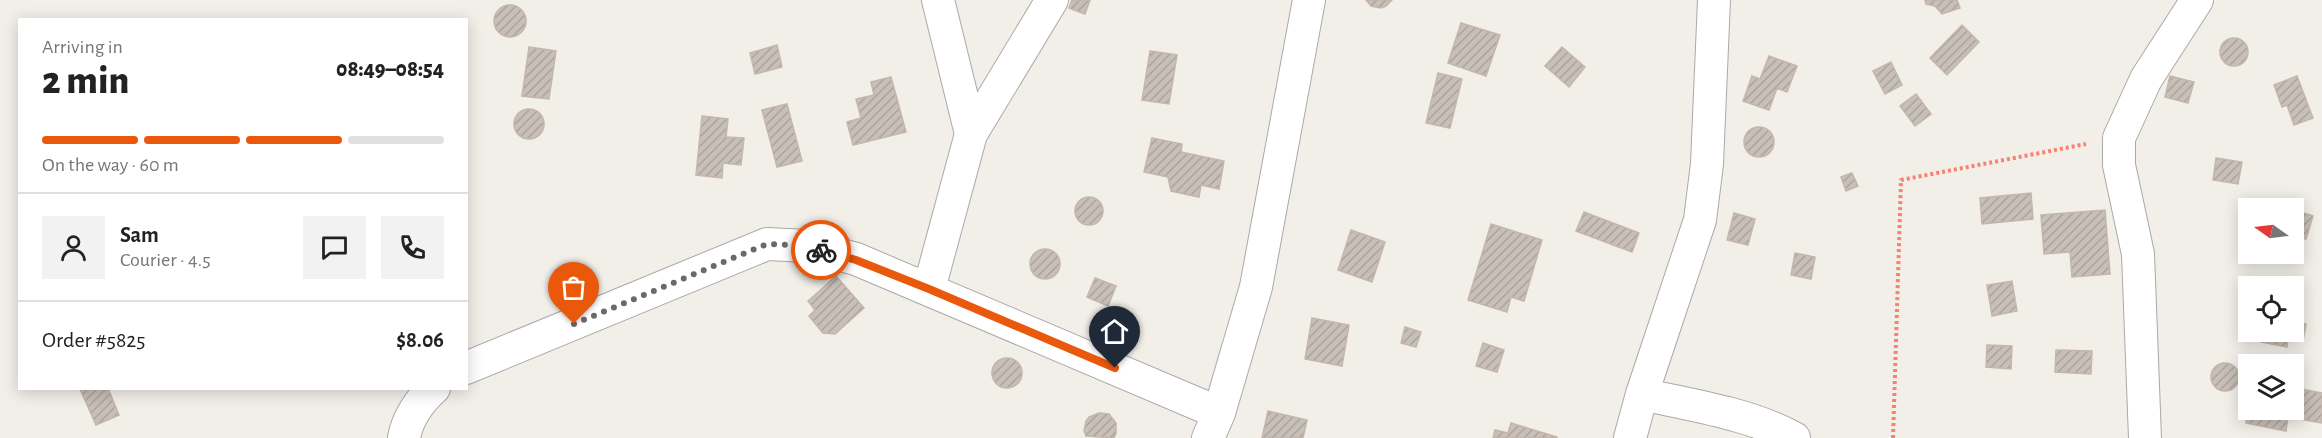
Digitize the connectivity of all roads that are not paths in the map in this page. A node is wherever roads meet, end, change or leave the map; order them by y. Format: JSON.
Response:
{"nodes":[{"id":1,"x":938,"y":0,"type":"edge"},
{"id":2,"x":1053,"y":0,"type":"edge"},
{"id":3,"x":1309,"y":0,"type":"edge"},
{"id":4,"x":1713,"y":0,"type":"edge"},
{"id":5,"x":2197,"y":0,"type":"edge"},
{"id":6,"x":971,"y":134,"type":"junction"},
{"id":7,"x":929,"y":289,"type":"junction"},
{"id":8,"x":468,"y":367,"type":"edge"},
{"id":9,"x":432,"y":390,"type":"edge"},
{"id":10,"x":1642,"y":394,"type":"junction"},
{"id":11,"x":1213,"y":425,"type":"edge"},
{"id":12,"x":405,"y":438,"type":"edge"},
{"id":13,"x":1630,"y":438,"type":"edge"},
{"id":14,"x":1794,"y":438,"type":"edge"},
{"id":15,"x":2145,"y":438,"type":"edge"}],
"edges":[{"from":1,"to":6,"type":"street"},
{"from":2,"to":6,"type":"street"},
{"from":3,"to":11,"type":"street"},
{"from":4,"to":10,"type":"street"},
{"from":5,"to":15,"type":"street"},
{"from":6,"to":7,"type":"street"},
{"from":7,"to":8,"type":"street"},
{"from":7,"to":11,"type":"street"},
{"from":9,"to":12,"type":"street"},
{"from":10,"to":13,"type":"street"},
{"from":10,"to":14,"type":"street"}]}
